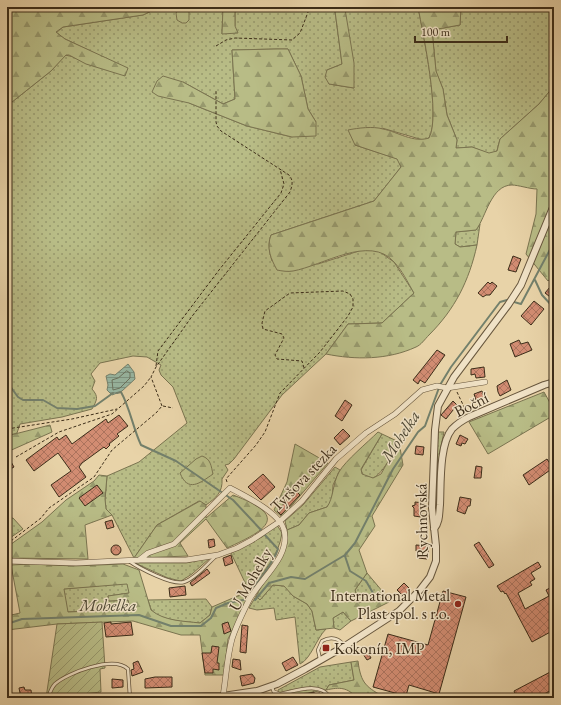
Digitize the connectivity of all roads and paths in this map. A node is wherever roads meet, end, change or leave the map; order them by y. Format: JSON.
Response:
{"nodes":[{"id":1,"x":310,"y":7,"type":"edge"},
{"id":2,"x":216,"y":46,"type":"dead end"},
{"id":3,"x":216,"y":92,"type":"dead end"},
{"id":4,"x":279,"y":169,"type":"junction"},
{"id":5,"x":554,"y":205,"type":"edge"},
{"id":6,"x":156,"y":367,"type":"junction"},
{"id":7,"x":304,"y":368,"type":"junction"},
{"id":8,"x":151,"y":377,"type":"junction"},
{"id":9,"x":485,"y":382,"type":"dead end"},
{"id":10,"x":554,"y":382,"type":"edge"},
{"id":11,"x":455,"y":387,"type":"junction"},
{"id":12,"x":445,"y":388,"type":"junction"},
{"id":13,"x":162,"y":406,"type":"junction"},
{"id":14,"x":118,"y":408,"type":"junction"},
{"id":15,"x":173,"y":408,"type":"dead end"},
{"id":16,"x":469,"y":416,"type":"junction"},
{"id":17,"x":7,"y":429,"type":"edge"},
{"id":18,"x":16,"y":458,"type":"dead end"},
{"id":19,"x":230,"y":488,"type":"junction"},
{"id":20,"x":279,"y":522,"type":"junction"},
{"id":21,"x":434,"y":529,"type":"junction"},
{"id":22,"x":7,"y":544,"type":"edge"},
{"id":23,"x":218,"y":555,"type":"junction"},
{"id":24,"x":139,"y":560,"type":"junction"},
{"id":25,"x":7,"y":561,"type":"edge"},
{"id":26,"x":128,"y":561,"type":"junction"},
{"id":27,"x":345,"y":646,"type":"junction"},
{"id":28,"x":321,"y":660,"type":"junction"},
{"id":29,"x":273,"y":689,"type":"junction"},
{"id":30,"x":223,"y":696,"type":"junction"},
{"id":31,"x":48,"y":698,"type":"edge"},
{"id":32,"x":103,"y":698,"type":"edge"},
{"id":33,"x":130,"y":698,"type":"edge"},
{"id":34,"x":276,"y":698,"type":"edge"},
{"id":35,"x":330,"y":698,"type":"edge"}],
"edges":[{"from":1,"to":2,"type":"path"},
{"from":3,"to":4,"type":"path"},
{"from":4,"to":6,"type":"path"},
{"from":4,"to":6,"type":"path"},
{"from":5,"to":12,"type":"street","name":"Rychnovská"},
{"from":6,"to":8,"type":"path"},
{"from":7,"to":7,"type":"path"},
{"from":7,"to":19,"type":"path"},
{"from":8,"to":13,"type":"path"},
{"from":8,"to":14,"type":"path"},
{"from":9,"to":11,"type":"street","name":"Tyršova stezka"},
{"from":10,"to":16,"type":"street","name":"Boční"},
{"from":11,"to":12,"type":"street","name":"Tyršova stezka"},
{"from":11,"to":16,"type":"path"},
{"from":12,"to":20,"type":"street","name":"Tyršova stezka"},
{"from":12,"to":21,"type":"street","name":"Rychnovská"},
{"from":13,"to":15,"type":"path"},
{"from":13,"to":22,"type":"path"},
{"from":14,"to":17,"type":"path"},
{"from":14,"to":18,"type":"path"},
{"from":16,"to":21,"type":"street","name":"Boční"},
{"from":19,"to":20,"type":"street"},
{"from":19,"to":24,"type":"street"},
{"from":20,"to":23,"type":"street","name":"Tyršova stezka"},
{"from":20,"to":30,"type":"street","name":"U Mohelky"},
{"from":21,"to":27,"type":"street","name":"Rychnovská"},
{"from":23,"to":24,"type":"street","name":"Tyršova stezka"},
{"from":23,"to":26,"type":"lane"},
{"from":24,"to":26,"type":"street","name":"Tyršova stezka"},
{"from":25,"to":26,"type":"street","name":"Tyršova stezka"},
{"from":27,"to":28,"type":"street","name":"Rychnovská"},
{"from":27,"to":28,"type":"lane"},
{"from":28,"to":29,"type":"street","name":"Rychnovská"},
{"from":29,"to":30,"type":"street","name":"Rychnovská"},
{"from":29,"to":34,"type":"lane"},
{"from":29,"to":35,"type":"lane"},
{"from":30,"to":33,"type":"street","name":"Rychnovská"},
{"from":31,"to":33,"type":"lane"},
{"from":32,"to":33,"type":"street","name":"Rychnovská"}]}
